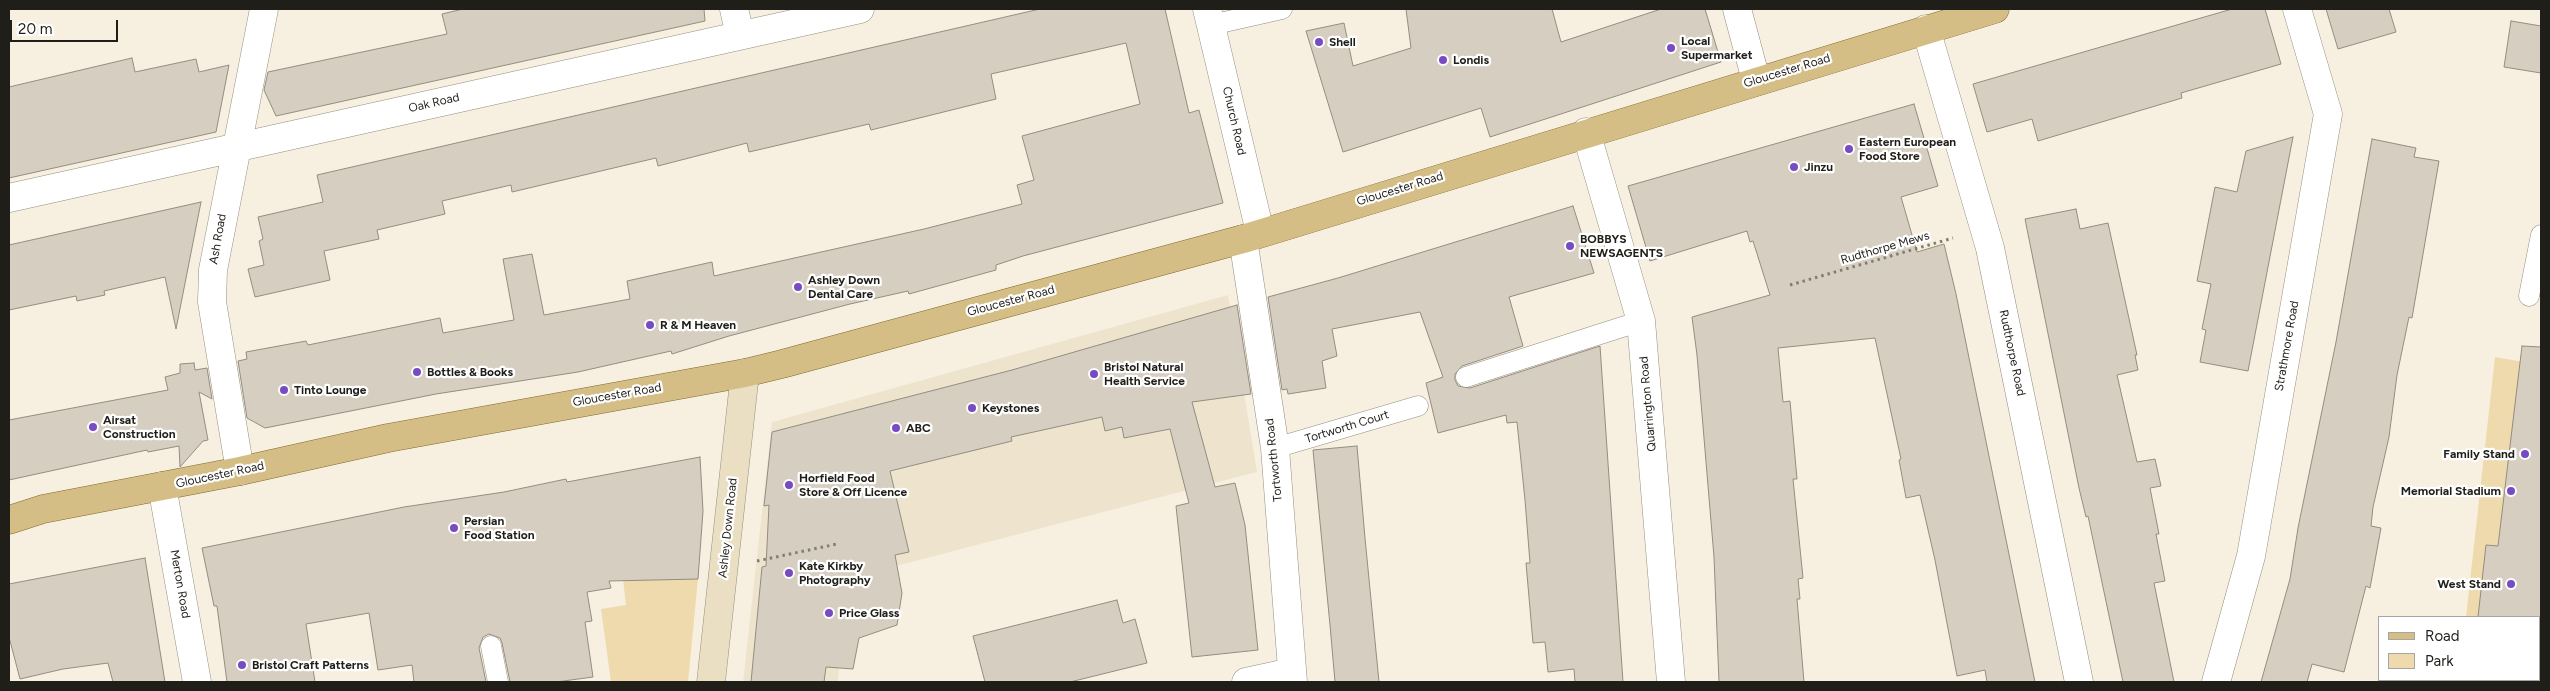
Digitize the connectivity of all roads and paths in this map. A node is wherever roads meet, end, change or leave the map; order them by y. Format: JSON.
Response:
{"nodes":[{"id":1,"x":264,"y":9,"type":"edge"},
{"id":2,"x":734,"y":9,"type":"edge"},
{"id":3,"x":860,"y":9,"type":"edge"},
{"id":4,"x":1282,"y":9,"type":"edge"},
{"id":5,"x":1738,"y":9,"type":"edge"},
{"id":6,"x":1995,"y":9,"type":"edge"},
{"id":7,"x":2297,"y":9,"type":"edge"},
{"id":8,"x":1209,"y":17,"type":"edge"},
{"id":9,"x":1926,"y":28,"type":"junction"},
{"id":10,"x":740,"y":35,"type":"junction"},
{"id":11,"x":1756,"y":80,"type":"junction"},
{"id":12,"x":1586,"y":132,"type":"junction"},
{"id":13,"x":235,"y":148,"type":"junction"},
{"id":14,"x":9,"y":198,"type":"edge"},
{"id":15,"x":1985,"y":228,"type":"junction"},
{"id":16,"x":2541,"y":235,"type":"edge"},
{"id":17,"x":1252,"y":236,"type":"junction"},
{"id":18,"x":1790,"y":285,"type":"dead end"},
{"id":19,"x":2529,"y":296,"type":"dead end"},
{"id":20,"x":1642,"y":321,"type":"junction"},
{"id":21,"x":745,"y":373,"type":"junction"},
{"id":22,"x":1466,"y":377,"type":"dead end"},
{"id":23,"x":1418,"y":406,"type":"dead end"},
{"id":24,"x":1275,"y":448,"type":"junction"},
{"id":25,"x":240,"y":471,"type":"junction"},
{"id":26,"x":162,"y":486,"type":"junction"},
{"id":27,"x":9,"y":520,"type":"edge"},
{"id":28,"x":837,"y":544,"type":"dead end"},
{"id":29,"x":724,"y":568,"type":"junction"},
{"id":30,"x":491,"y":646,"type":"dead end"},
{"id":31,"x":1292,"y":677,"type":"edge"},
{"id":32,"x":196,"y":682,"type":"edge"},
{"id":33,"x":498,"y":682,"type":"edge"},
{"id":34,"x":711,"y":682,"type":"edge"},
{"id":35,"x":1246,"y":682,"type":"edge"},
{"id":36,"x":1671,"y":682,"type":"edge"},
{"id":37,"x":2079,"y":682,"type":"edge"},
{"id":38,"x":2216,"y":682,"type":"edge"}],
"edges":[{"from":1,"to":13,"type":"street","name":"Ash Road"},
{"from":2,"to":10,"type":"street"},
{"from":3,"to":10,"type":"street","name":"Oak Road"},
{"from":4,"to":8,"type":"lane"},
{"from":5,"to":11,"type":"street"},
{"from":6,"to":9,"type":"main road","name":"Gloucester Road"},
{"from":7,"to":38,"type":"street","name":"Strathmore Road"},
{"from":8,"to":17,"type":"street","name":"Church Road"},
{"from":9,"to":11,"type":"main road","name":"Gloucester Road"},
{"from":9,"to":15,"type":"street","name":"Rudthorpe Road"},
{"from":10,"to":13,"type":"street","name":"Oak Road"},
{"from":11,"to":12,"type":"main road","name":"Gloucester Road"},
{"from":12,"to":17,"type":"main road","name":"Gloucester Road"},
{"from":12,"to":20,"type":"street","name":"Quarrington Road"},
{"from":13,"to":14,"type":"street","name":"Oak Road"},
{"from":13,"to":25,"type":"street","name":"Ash Road"},
{"from":15,"to":18,"type":"path","name":"Rudthorpe Mews"},
{"from":15,"to":37,"type":"street","name":"Rudthorpe Road"},
{"from":16,"to":19,"type":"lane"},
{"from":17,"to":21,"type":"main road","name":"Gloucester Road"},
{"from":17,"to":24,"type":"street","name":"Tortworth Road"},
{"from":20,"to":22,"type":"lane"},
{"from":20,"to":36,"type":"street","name":"Quarrington Road"},
{"from":21,"to":25,"type":"main road","name":"Gloucester Road"},
{"from":21,"to":29,"type":"main road","name":"Ashley Down Road"},
{"from":23,"to":24,"type":"lane","name":"Tortworth Court"},
{"from":24,"to":31,"type":"street","name":"Tortworth Road"},
{"from":25,"to":26,"type":"main road","name":"Gloucester Road"},
{"from":26,"to":27,"type":"main road","name":"Gloucester Road"},
{"from":26,"to":32,"type":"street","name":"Merton Road"},
{"from":28,"to":29,"type":"path"},
{"from":29,"to":34,"type":"main road","name":"Ashley Down Road"},
{"from":30,"to":33,"type":"lane"},
{"from":31,"to":35,"type":"street"}]}
